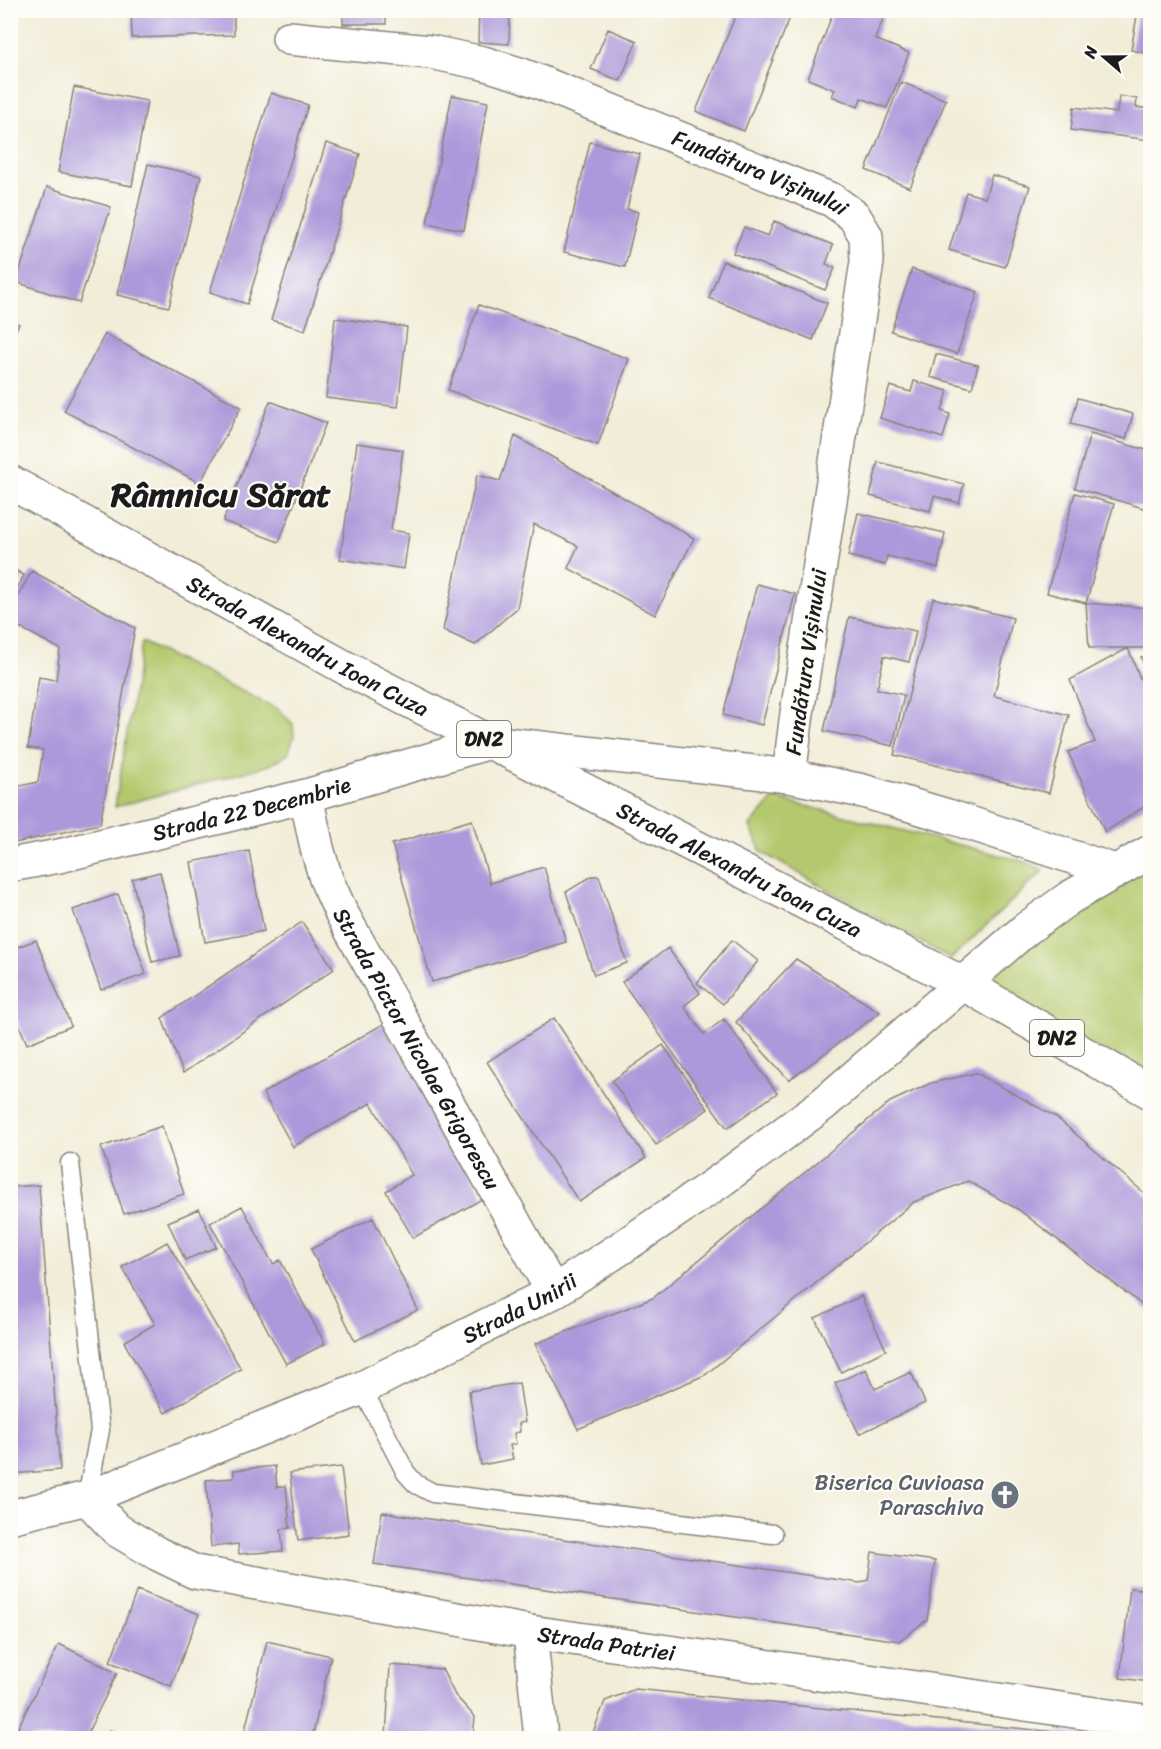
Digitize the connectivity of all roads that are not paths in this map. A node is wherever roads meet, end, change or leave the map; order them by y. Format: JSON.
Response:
{"nodes":[{"id":1,"x":289,"y":38,"type":"dead end"},
{"id":2,"x":10,"y":482,"type":"edge"},
{"id":3,"x":490,"y":742,"type":"junction"},
{"id":4,"x":789,"y":776,"type":"junction"},
{"id":5,"x":306,"y":796,"type":"junction"},
{"id":6,"x":1150,"y":852,"type":"edge"},
{"id":7,"x":10,"y":865,"type":"edge"},
{"id":8,"x":1115,"y":871,"type":"junction"},
{"id":9,"x":964,"y":984,"type":"junction"},
{"id":10,"x":1150,"y":1092,"type":"edge"},
{"id":11,"x":70,"y":1163,"type":"dead end"},
{"id":12,"x":552,"y":1292,"type":"junction"},
{"id":13,"x":362,"y":1388,"type":"junction"},
{"id":14,"x":87,"y":1498,"type":"junction"},
{"id":15,"x":10,"y":1517,"type":"edge"},
{"id":16,"x":773,"y":1534,"type":"dead end"},
{"id":17,"x":530,"y":1632,"type":"junction"},
{"id":18,"x":1150,"y":1722,"type":"edge"},
{"id":19,"x":541,"y":1738,"type":"edge"}],
"edges":[{"from":1,"to":4,"type":"street","name":"Fundătura Vișinului"},
{"from":2,"to":3,"type":"street","name":"Strada Alexandru Ioan Cuza","number":"DN2"},
{"from":3,"to":4,"type":"street"},
{"from":3,"to":5,"type":"street","name":"Strada 22 Decembrie"},
{"from":3,"to":9,"type":"street","name":"Strada Alexandru Ioan Cuza","number":"DN2"},
{"from":4,"to":8,"type":"street"},
{"from":5,"to":7,"type":"street","name":"Strada 22 Decembrie"},
{"from":5,"to":12,"type":"street","name":"Strada Pictor Nicolae Grigorescu"},
{"from":6,"to":8,"type":"street","name":"Strada Unirii"},
{"from":8,"to":9,"type":"street","name":"Strada Unirii"},
{"from":9,"to":10,"type":"street","number":"DN2"},
{"from":9,"to":12,"type":"street","name":"Strada Unirii"},
{"from":11,"to":14,"type":"lane"},
{"from":12,"to":13,"type":"street","name":"Strada Unirii"},
{"from":13,"to":14,"type":"street","name":"Strada Unirii"},
{"from":13,"to":16,"type":"lane"},
{"from":14,"to":15,"type":"street","name":"Strada Unirii"},
{"from":14,"to":17,"type":"street","name":"Strada Patriei"},
{"from":17,"to":18,"type":"street","name":"Strada Patriei"},
{"from":17,"to":19,"type":"street"}]}
